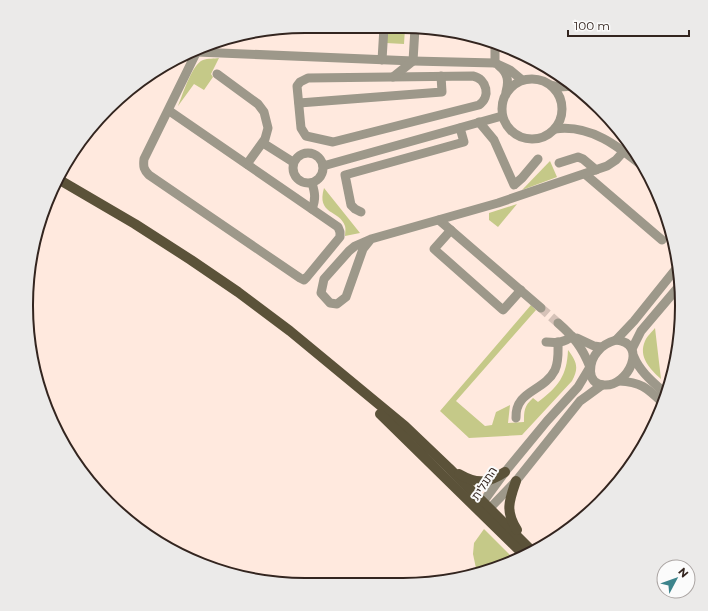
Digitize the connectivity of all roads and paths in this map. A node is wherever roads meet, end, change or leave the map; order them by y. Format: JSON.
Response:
{"nodes":[{"id":1,"x":384,"y":33,"type":"edge"},
{"id":2,"x":415,"y":34,"type":"edge"},
{"id":3,"x":495,"y":49,"type":"edge"},
{"id":4,"x":209,"y":51,"type":"edge"},
{"id":5,"x":195,"y":57,"type":"edge"},
{"id":6,"x":382,"y":60,"type":"junction"},
{"id":7,"x":413,"y":61,"type":"junction"},
{"id":8,"x":495,"y":63,"type":"junction"},
{"id":9,"x":217,"y":74,"type":"dead end"},
{"id":10,"x":441,"y":76,"type":"junction"},
{"id":11,"x":393,"y":77,"type":"junction"},
{"id":12,"x":522,"y":80,"type":"junction"},
{"id":13,"x":551,"y":85,"type":"junction"},
{"id":14,"x":565,"y":87,"type":"edge"},
{"id":15,"x":570,"y":91,"type":"edge"},
{"id":16,"x":506,"y":93,"type":"junction"},
{"id":17,"x":561,"y":100,"type":"junction"},
{"id":18,"x":299,"y":103,"type":"junction"},
{"id":19,"x":168,"y":110,"type":"junction"},
{"id":20,"x":502,"y":116,"type":"junction"},
{"id":21,"x":562,"y":116,"type":"junction"},
{"id":22,"x":479,"y":122,"type":"junction"},
{"id":23,"x":460,"y":128,"type":"junction"},
{"id":24,"x":555,"y":129,"type":"junction"},
{"id":25,"x":576,"y":129,"type":"junction"},
{"id":26,"x":263,"y":143,"type":"junction"},
{"id":27,"x":624,"y":151,"type":"junction"},
{"id":28,"x":630,"y":156,"type":"edge"},
{"id":29,"x":538,"y":159,"type":"dead end"},
{"id":30,"x":293,"y":162,"type":"junction"},
{"id":31,"x":559,"y":163,"type":"dead end"},
{"id":32,"x":247,"y":164,"type":"junction"},
{"id":33,"x":323,"y":166,"type":"junction"},
{"id":34,"x":596,"y":170,"type":"junction"},
{"id":35,"x":585,"y":174,"type":"junction"},
{"id":36,"x":63,"y":182,"type":"edge"},
{"id":37,"x":312,"y":183,"type":"junction"},
{"id":38,"x":312,"y":209,"type":"junction"},
{"id":39,"x":361,"y":212,"type":"dead end"},
{"id":40,"x":439,"y":220,"type":"junction"},
{"id":41,"x":451,"y":230,"type":"junction"},
{"id":42,"x":371,"y":239,"type":"junction"},
{"id":43,"x":662,"y":240,"type":"dead end"},
{"id":44,"x":673,"y":272,"type":"edge"},
{"id":45,"x":521,"y":290,"type":"junction"},
{"id":46,"x":674,"y":292,"type":"edge"},
{"id":47,"x":541,"y":308,"type":"tunnel mouth"},
{"id":48,"x":558,"y":323,"type":"tunnel mouth"},
{"id":49,"x":572,"y":336,"type":"junction"},
{"id":50,"x":616,"y":340,"type":"junction"},
{"id":51,"x":303,"y":342,"type":"junction"},
{"id":52,"x":546,"y":342,"type":"dead end"},
{"id":53,"x":558,"y":342,"type":"junction"},
{"id":54,"x":601,"y":347,"type":"junction"},
{"id":55,"x":633,"y":353,"type":"junction"},
{"id":56,"x":590,"y":367,"type":"junction"},
{"id":57,"x":619,"y":381,"type":"junction"},
{"id":58,"x":602,"y":386,"type":"junction"},
{"id":59,"x":662,"y":390,"type":"edge"},
{"id":60,"x":659,"y":399,"type":"edge"},
{"id":61,"x":516,"y":418,"type":"dead end"},
{"id":62,"x":449,"y":468,"type":"junction"},
{"id":63,"x":505,"y":472,"type":"junction"},
{"id":64,"x":516,"y":481,"type":"junction"},
{"id":65,"x":485,"y":507,"type":"junction"},
{"id":66,"x":525,"y":543,"type":"junction"},
{"id":67,"x":528,"y":547,"type":"edge"},
{"id":68,"x":521,"y":551,"type":"edge"}],
"edges":[{"from":1,"to":6,"type":"street"},
{"from":2,"to":7,"type":"street"},
{"from":3,"to":8,"type":"street"},
{"from":4,"to":6,"type":"street"},
{"from":5,"to":19,"type":"street"},
{"from":6,"to":7,"type":"street"},
{"from":7,"to":8,"type":"street"},
{"from":7,"to":11,"type":"street"},
{"from":8,"to":12,"type":"street"},
{"from":8,"to":16,"type":"street"},
{"from":9,"to":26,"type":"street"},
{"from":10,"to":11,"type":"street"},
{"from":10,"to":18,"type":"street"},
{"from":10,"to":18,"type":"street"},
{"from":11,"to":18,"type":"street"},
{"from":12,"to":13,"type":"street"},
{"from":12,"to":16,"type":"street"},
{"from":13,"to":14,"type":"street"},
{"from":13,"to":17,"type":"street"},
{"from":15,"to":17,"type":"street"},
{"from":16,"to":20,"type":"street"},
{"from":17,"to":21,"type":"street"},
{"from":19,"to":32,"type":"street"},
{"from":19,"to":38,"type":"street"},
{"from":20,"to":22,"type":"street"},
{"from":20,"to":24,"type":"street"},
{"from":21,"to":24,"type":"street"},
{"from":21,"to":25,"type":"street"},
{"from":22,"to":23,"type":"street"},
{"from":22,"to":29,"type":"street"},
{"from":23,"to":33,"type":"street"},
{"from":23,"to":39,"type":"street"},
{"from":24,"to":25,"type":"street"},
{"from":25,"to":27,"type":"street"},
{"from":26,"to":30,"type":"street"},
{"from":26,"to":32,"type":"street"},
{"from":27,"to":28,"type":"street"},
{"from":27,"to":34,"type":"street"},
{"from":30,"to":33,"type":"street"},
{"from":30,"to":37,"type":"street"},
{"from":31,"to":34,"type":"street"},
{"from":32,"to":38,"type":"street"},
{"from":33,"to":37,"type":"street"},
{"from":34,"to":35,"type":"street"},
{"from":35,"to":40,"type":"street"},
{"from":35,"to":43,"type":"street"},
{"from":36,"to":51,"type":"main road"},
{"from":37,"to":38,"type":"street"},
{"from":40,"to":41,"type":"street"},
{"from":40,"to":42,"type":"street"},
{"from":41,"to":45,"type":"street"},
{"from":41,"to":45,"type":"street"},
{"from":42,"to":42,"type":"street"},
{"from":44,"to":50,"type":"street"},
{"from":45,"to":47,"type":"street"},
{"from":46,"to":55,"type":"street"},
{"from":48,"to":49,"type":"street"},
{"from":49,"to":53,"type":"street"},
{"from":49,"to":54,"type":"street"},
{"from":49,"to":56,"type":"street"},
{"from":50,"to":54,"type":"street"},
{"from":50,"to":55,"type":"street"},
{"from":51,"to":62,"type":"main road"},
{"from":51,"to":65,"type":"main road"},
{"from":52,"to":53,"type":"street"},
{"from":53,"to":61,"type":"street"},
{"from":54,"to":56,"type":"street"},
{"from":55,"to":57,"type":"street"},
{"from":55,"to":59,"type":"street"},
{"from":56,"to":58,"type":"street"},
{"from":56,"to":63,"type":"street","name":"התגלית"},
{"from":57,"to":58,"type":"street"},
{"from":57,"to":60,"type":"street"},
{"from":58,"to":64,"type":"street","name":"התגלית"},
{"from":62,"to":63,"type":"main road"},
{"from":62,"to":65,"type":"main road"},
{"from":63,"to":65,"type":"street","name":"התגלית"},
{"from":64,"to":65,"type":"street","name":"התגלית"},
{"from":64,"to":66,"type":"main road"},
{"from":65,"to":66,"type":"main road"},
{"from":65,"to":68,"type":"main road"},
{"from":66,"to":67,"type":"main road"}]}
